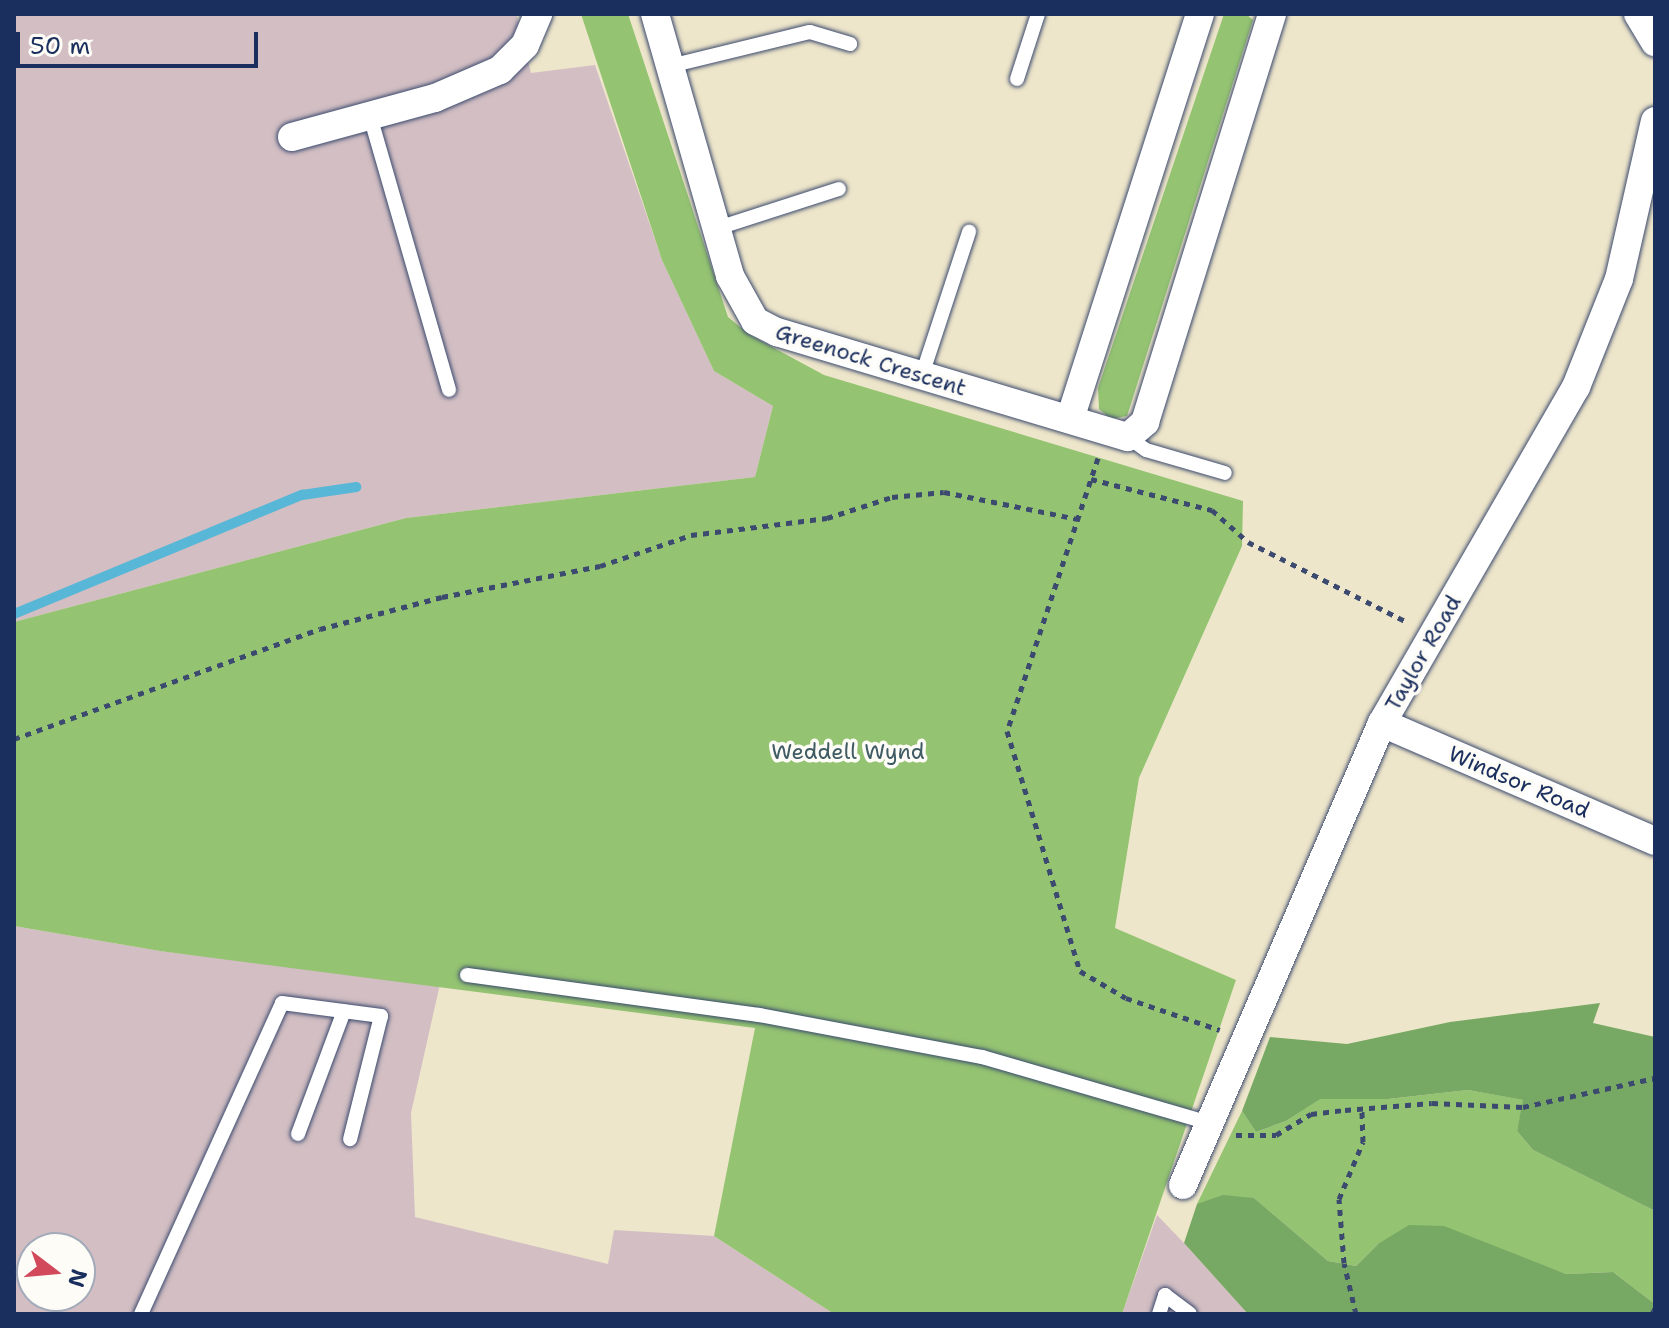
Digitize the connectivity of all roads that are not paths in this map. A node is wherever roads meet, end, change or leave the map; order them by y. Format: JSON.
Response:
{"nodes":[{"id":1,"x":538,"y":14,"type":"edge"},
{"id":2,"x":655,"y":14,"type":"edge"},
{"id":3,"x":1038,"y":14,"type":"edge"},
{"id":4,"x":1200,"y":14,"type":"edge"},
{"id":5,"x":1272,"y":14,"type":"edge"},
{"id":6,"x":1638,"y":14,"type":"edge"},
{"id":7,"x":1655,"y":42,"type":"edge"},
{"id":8,"x":850,"y":44,"type":"dead end"},
{"id":9,"x":670,"y":66,"type":"junction"},
{"id":10,"x":1017,"y":79,"type":"dead end"},
{"id":11,"x":370,"y":116,"type":"junction"},
{"id":12,"x":1655,"y":121,"type":"edge"},
{"id":13,"x":292,"y":137,"type":"dead end"},
{"id":14,"x":839,"y":189,"type":"dead end"},
{"id":15,"x":718,"y":228,"type":"junction"},
{"id":16,"x":969,"y":232,"type":"dead end"},
{"id":17,"x":922,"y":375,"type":"junction"},
{"id":18,"x":449,"y":390,"type":"dead end"},
{"id":19,"x":1070,"y":419,"type":"junction"},
{"id":20,"x":1118,"y":434,"type":"junction"},
{"id":21,"x":1225,"y":473,"type":"dead end"},
{"id":22,"x":1382,"y":723,"type":"junction"},
{"id":23,"x":1655,"y":841,"type":"edge"},
{"id":24,"x":467,"y":975,"type":"dead end"},
{"id":25,"x":344,"y":1011,"type":"junction"},
{"id":26,"x":1209,"y":1123,"type":"junction"},
{"id":27,"x":298,"y":1134,"type":"dead end"},
{"id":28,"x":350,"y":1139,"type":"dead end"},
{"id":29,"x":1183,"y":1185,"type":"dead end"},
{"id":30,"x":141,"y":1314,"type":"edge"},
{"id":31,"x":1159,"y":1314,"type":"edge"},
{"id":32,"x":1190,"y":1314,"type":"edge"}],
"edges":[{"from":1,"to":11,"type":"street"},
{"from":2,"to":9,"type":"street","name":"Greenock Crescent"},
{"from":3,"to":10,"type":"lane"},
{"from":4,"to":19,"type":"street"},
{"from":5,"to":20,"type":"street"},
{"from":6,"to":7,"type":"street"},
{"from":8,"to":9,"type":"lane"},
{"from":9,"to":15,"type":"street","name":"Greenock Crescent"},
{"from":11,"to":13,"type":"street"},
{"from":11,"to":18,"type":"lane"},
{"from":12,"to":22,"type":"street","name":"Taylor Road"},
{"from":14,"to":15,"type":"lane"},
{"from":15,"to":17,"type":"street","name":"Greenock Crescent"},
{"from":16,"to":17,"type":"lane"},
{"from":17,"to":19,"type":"street","name":"Greenock Crescent"},
{"from":19,"to":20,"type":"street","name":"Greenock Crescent"},
{"from":20,"to":21,"type":"lane"},
{"from":22,"to":23,"type":"street","name":"Windsor Road"},
{"from":22,"to":26,"type":"street","name":"Taylor Road"},
{"from":24,"to":26,"type":"lane"},
{"from":25,"to":27,"type":"lane"},
{"from":25,"to":28,"type":"lane"},
{"from":25,"to":30,"type":"lane"},
{"from":26,"to":29,"type":"street","name":"Taylor Road"},
{"from":31,"to":32,"type":"lane"}]}
